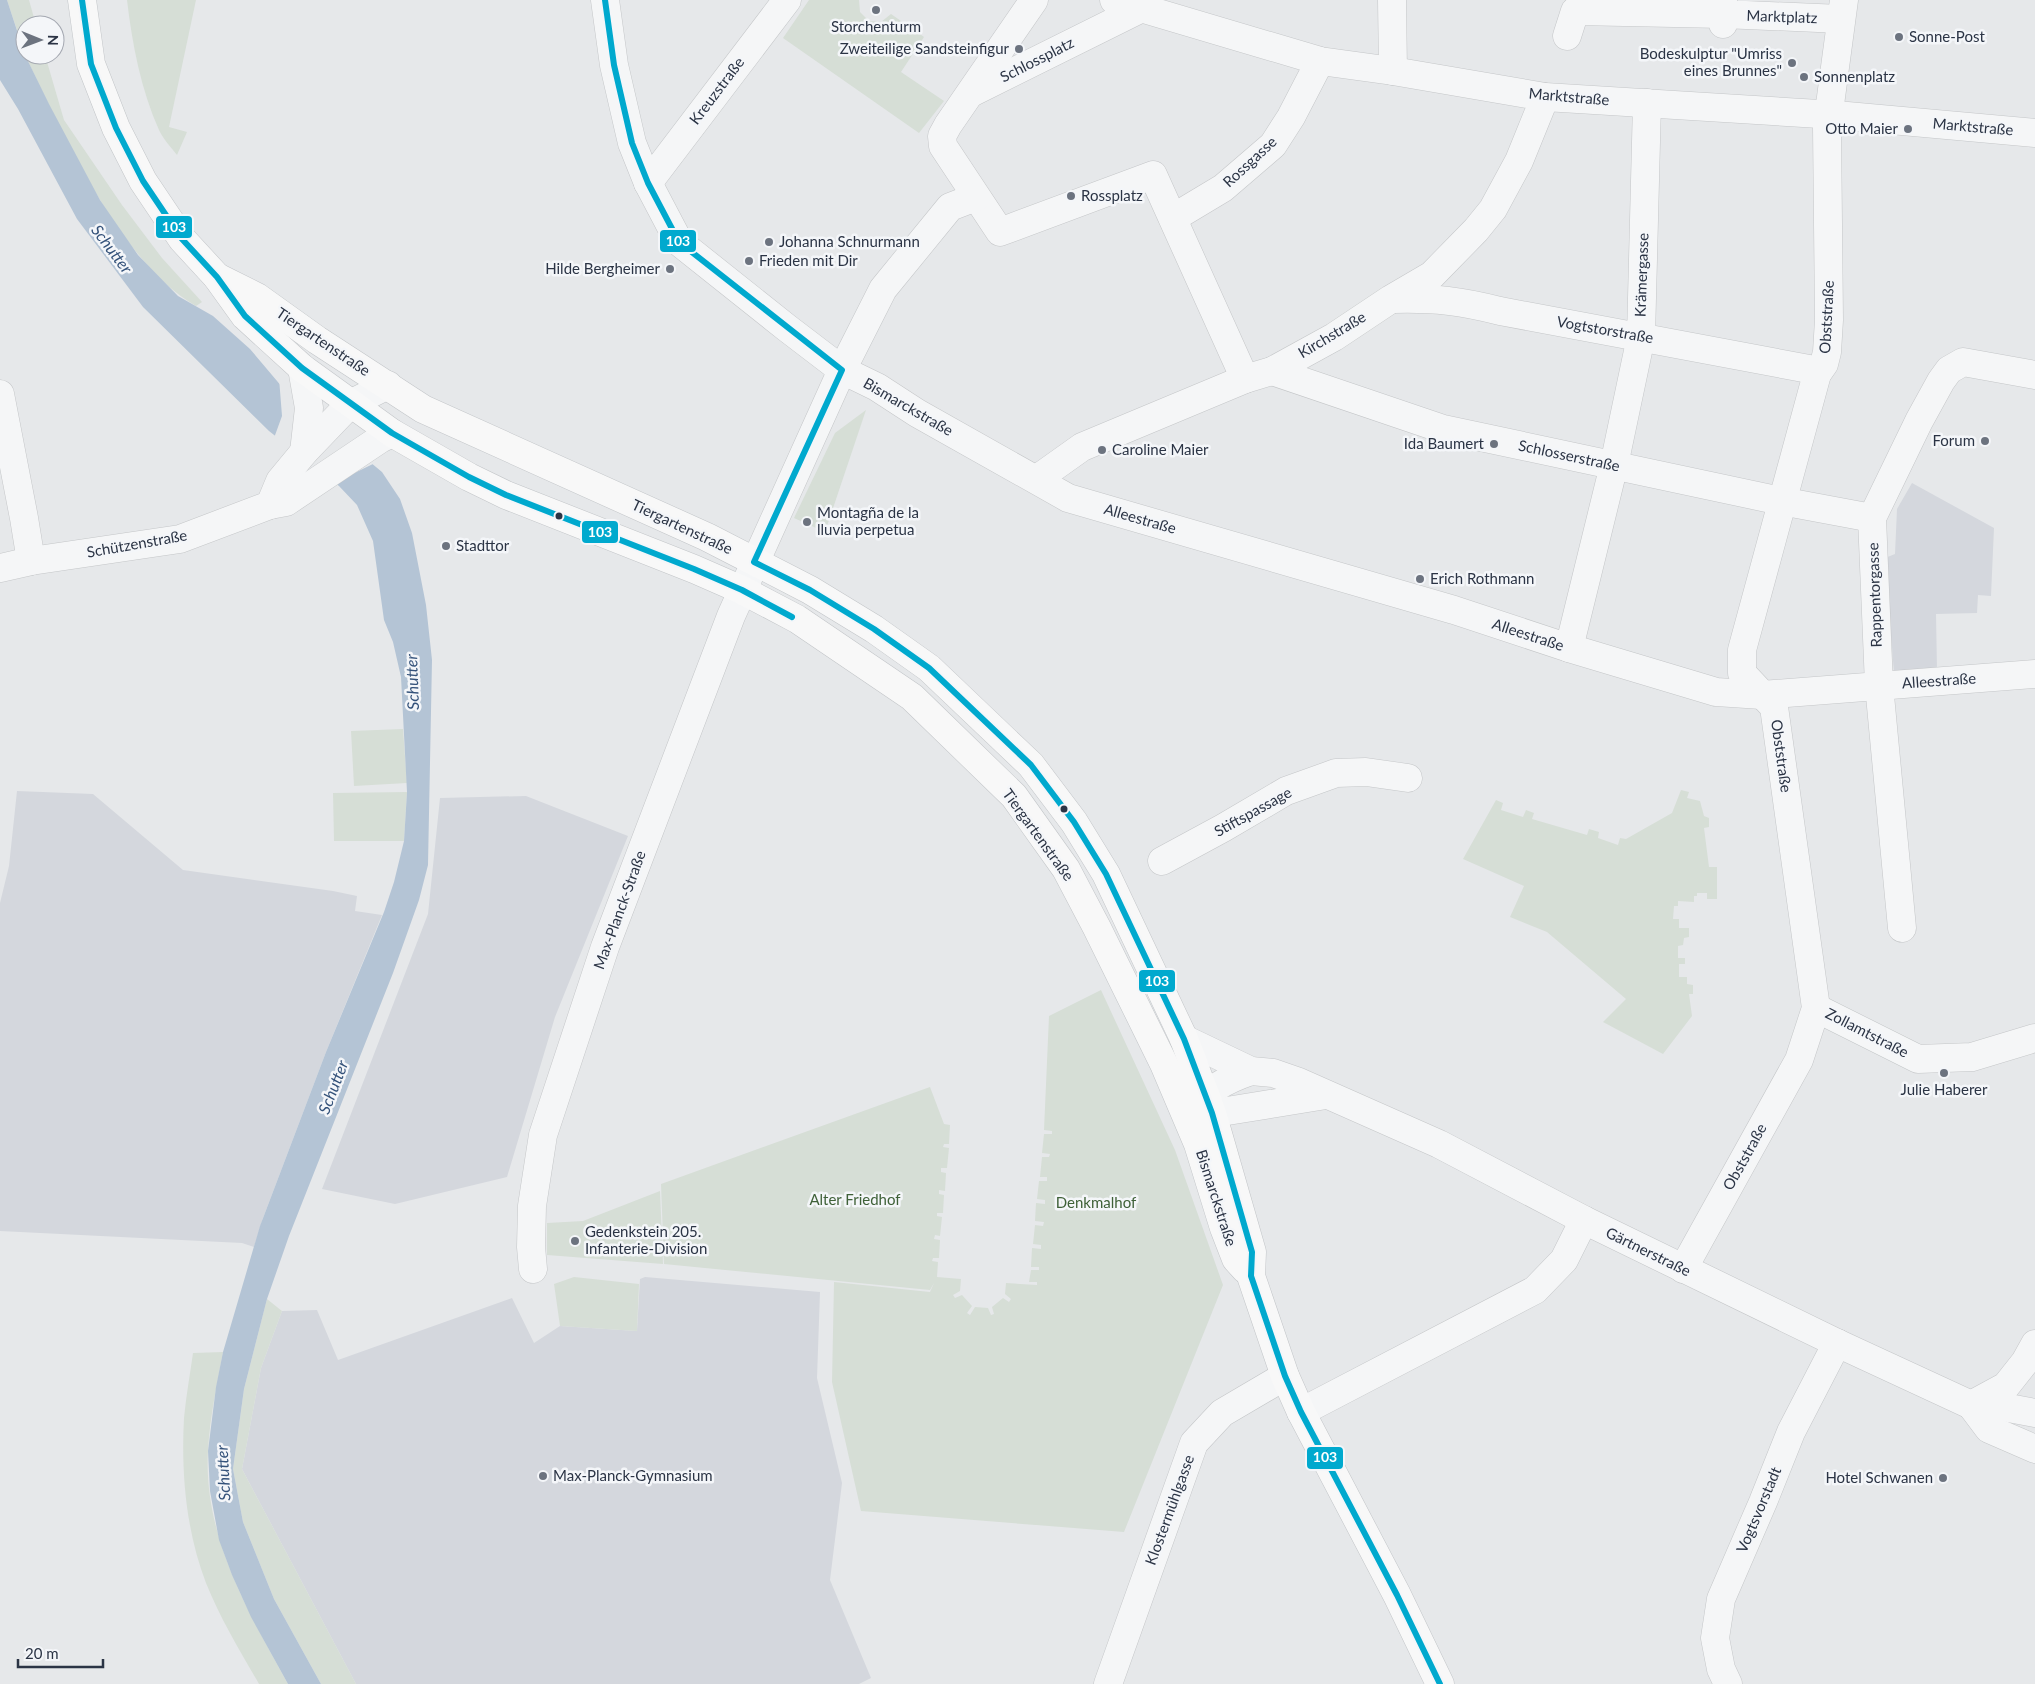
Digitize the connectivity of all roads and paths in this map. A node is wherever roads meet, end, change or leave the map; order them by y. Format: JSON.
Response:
{"nodes":[{"id":1,"x":82,"y":0,"type":"edge"},
{"id":2,"x":605,"y":0,"type":"edge"},
{"id":3,"x":787,"y":0,"type":"edge"},
{"id":4,"x":1034,"y":0,"type":"edge"},
{"id":5,"x":1114,"y":0,"type":"edge"},
{"id":6,"x":1392,"y":0,"type":"edge"},
{"id":7,"x":1142,"y":8,"type":"junction"},
{"id":8,"x":1842,"y":10,"type":"edge"},
{"id":9,"x":1723,"y":13,"type":"edge"},
{"id":10,"x":1572,"y":16,"type":"edge"},
{"id":11,"x":1320,"y":61,"type":"junction"},
{"id":12,"x":1393,"y":71,"type":"junction"},
{"id":13,"x":968,"y":95,"type":"junction"},
{"id":14,"x":1545,"y":97,"type":"junction"},
{"id":15,"x":1648,"y":103,"type":"junction"},
{"id":16,"x":1829,"y":115,"type":"junction"},
{"id":17,"x":2035,"y":133,"type":"edge"},
{"id":18,"x":648,"y":182,"type":"junction"},
{"id":19,"x":976,"y":197,"type":"junction"},
{"id":20,"x":1173,"y":218,"type":"junction"},
{"id":21,"x":217,"y":277,"type":"junction"},
{"id":22,"x":1391,"y":300,"type":"junction"},
{"id":23,"x":1641,"y":336,"type":"junction"},
{"id":24,"x":302,"y":368,"type":"junction"},
{"id":25,"x":842,"y":370,"type":"junction"},
{"id":26,"x":1272,"y":371,"type":"junction"},
{"id":27,"x":1817,"y":374,"type":"junction"},
{"id":28,"x":2035,"y":375,"type":"edge"},
{"id":29,"x":1245,"y":379,"type":"junction"},
{"id":30,"x":388,"y":385,"type":"junction"},
{"id":31,"x":0,"y":394,"type":"edge"},
{"id":32,"x":350,"y":404,"type":"junction"},
{"id":33,"x":392,"y":433,"type":"junction"},
{"id":34,"x":304,"y":452,"type":"junction"},
{"id":35,"x":1614,"y":465,"type":"junction"},
{"id":36,"x":1037,"y":479,"type":"junction"},
{"id":37,"x":1781,"y":501,"type":"junction"},
{"id":38,"x":270,"y":505,"type":"junction"},
{"id":39,"x":1872,"y":518,"type":"junction"},
{"id":40,"x":31,"y":561,"type":"junction"},
{"id":41,"x":754,"y":562,"type":"junction"},
{"id":42,"x":0,"y":568,"type":"edge"},
{"id":43,"x":742,"y":590,"type":"junction"},
{"id":44,"x":1569,"y":648,"type":"junction"},
{"id":45,"x":2035,"y":674,"type":"edge"},
{"id":46,"x":1879,"y":685,"type":"junction"},
{"id":47,"x":1762,"y":694,"type":"junction"},
{"id":48,"x":1408,"y":778,"type":"dead end"},
{"id":49,"x":1162,"y":861,"type":"dead end"},
{"id":50,"x":1902,"y":928,"type":"dead end"},
{"id":51,"x":1816,"y":1008,"type":"junction"},
{"id":52,"x":2035,"y":1038,"type":"edge"},
{"id":53,"x":1184,"y":1039,"type":"junction"},
{"id":54,"x":1251,"y":1071,"type":"junction"},
{"id":55,"x":1326,"y":1095,"type":"junction"},
{"id":56,"x":1209,"y":1104,"type":"junction"},
{"id":57,"x":1186,"y":1117,"type":"junction"},
{"id":58,"x":1584,"y":1220,"type":"junction"},
{"id":59,"x":533,"y":1269,"type":"dead end"},
{"id":60,"x":1683,"y":1269,"type":"junction"},
{"id":61,"x":1252,"y":1276,"type":"junction"},
{"id":62,"x":1837,"y":1343,"type":"junction"},
{"id":63,"x":2035,"y":1344,"type":"edge"},
{"id":64,"x":1285,"y":1376,"type":"junction"},
{"id":65,"x":1971,"y":1405,"type":"junction"},
{"id":66,"x":1301,"y":1412,"type":"junction"},
{"id":67,"x":2035,"y":1413,"type":"edge"},
{"id":68,"x":2035,"y":1449,"type":"edge"},
{"id":69,"x":1108,"y":1684,"type":"edge"},
{"id":70,"x":1440,"y":1684,"type":"edge"},
{"id":71,"x":1728,"y":1684,"type":"edge"}],
"edges":[{"from":1,"to":21,"type":"main road","name":"Tiergartenstraße"},
{"from":2,"to":18,"type":"street","name":"Bismarckstraße"},
{"from":3,"to":18,"type":"street","name":"Kreuzstraße"},
{"from":4,"to":13,"type":"street","name":"Schlossplatz"},
{"from":5,"to":7,"type":"street","name":"Marktstraße"},
{"from":6,"to":12,"type":"street"},
{"from":7,"to":11,"type":"street","name":"Marktstraße"},
{"from":7,"to":13,"type":"street","name":"Schlossplatz"},
{"from":8,"to":9,"type":"street","name":"Marktplatz"},
{"from":8,"to":16,"type":"street","name":"Obststraße"},
{"from":9,"to":10,"type":"street","name":"Marktplatz"},
{"from":11,"to":12,"type":"street","name":"Marktstraße"},
{"from":11,"to":20,"type":"street","name":"Rossgasse"},
{"from":12,"to":14,"type":"street","name":"Marktstraße"},
{"from":13,"to":19,"type":"street","name":"Schlossplatz"},
{"from":14,"to":15,"type":"street","name":"Marktstraße"},
{"from":14,"to":22,"type":"street","name":"Kirchstraße"},
{"from":15,"to":16,"type":"street","name":"Marktstraße"},
{"from":15,"to":23,"type":"street","name":"Krämergasse"},
{"from":16,"to":17,"type":"street","name":"Marktstraße"},
{"from":16,"to":27,"type":"street","name":"Obststraße"},
{"from":18,"to":25,"type":"street","name":"Bismarckstraße"},
{"from":19,"to":20,"type":"street"},
{"from":19,"to":25,"type":"street"},
{"from":20,"to":29,"type":"street"},
{"from":21,"to":24,"type":"main road","name":"Tiergartenstraße"},
{"from":21,"to":30,"type":"main road","name":"Tiergartenstraße"},
{"from":22,"to":23,"type":"street","name":"Vogtstorstraße"},
{"from":22,"to":26,"type":"street","name":"Kirchstraße"},
{"from":23,"to":27,"type":"street","name":"Vogtstorstraße"},
{"from":23,"to":35,"type":"street","name":"Krämergasse"},
{"from":24,"to":32,"type":"main road","name":"Tiergartenstraße"},
{"from":24,"to":34,"type":"street"},
{"from":25,"to":36,"type":"street","name":"Bismarckstraße"},
{"from":25,"to":41,"type":"street","name":"Max-Planck-Straße"},
{"from":26,"to":29,"type":"street","name":"Kirchstraße"},
{"from":26,"to":35,"type":"street","name":"Schlosserstraße"},
{"from":27,"to":37,"type":"street","name":"Obststraße"},
{"from":28,"to":39,"type":"street","name":"Rappentorgasse"},
{"from":29,"to":36,"type":"street","name":"Kirchstraße"},
{"from":30,"to":32,"type":"street"},
{"from":30,"to":41,"type":"main road","name":"Tiergartenstraße"},
{"from":31,"to":40,"type":"street"},
{"from":32,"to":33,"type":"main road","name":"Tiergartenstraße"},
{"from":32,"to":34,"type":"street"},
{"from":33,"to":38,"type":"street","name":"Schützenstraße"},
{"from":33,"to":43,"type":"main road","name":"Tiergartenstraße"},
{"from":34,"to":38,"type":"street"},
{"from":35,"to":37,"type":"street","name":"Schlosserstraße"},
{"from":35,"to":44,"type":"street","name":"Krämergasse"},
{"from":36,"to":44,"type":"street","name":"Alleestraße"},
{"from":37,"to":39,"type":"street","name":"Schlosserstraße"},
{"from":37,"to":47,"type":"street","name":"Obststraße"},
{"from":38,"to":40,"type":"street","name":"Schützenstraße"},
{"from":39,"to":46,"type":"street","name":"Rappentorgasse"},
{"from":40,"to":42,"type":"street","name":"Schützenstraße"},
{"from":41,"to":43,"type":"street","name":"Max-Planck-Straße"},
{"from":41,"to":53,"type":"main road","name":"Tiergartenstraße"},
{"from":43,"to":57,"type":"main road","name":"Tiergartenstraße"},
{"from":43,"to":59,"type":"street","name":"Max-Planck-Straße"},
{"from":44,"to":47,"type":"street","name":"Alleestraße"},
{"from":45,"to":46,"type":"street","name":"Alleestraße"},
{"from":46,"to":47,"type":"street","name":"Alleestraße"},
{"from":46,"to":50,"type":"street","name":"Rappentorgasse"},
{"from":47,"to":51,"type":"street","name":"Obststraße"},
{"from":48,"to":49,"type":"street","name":"Stiftspassage"},
{"from":51,"to":52,"type":"street","name":"Zollamtstraße"},
{"from":51,"to":60,"type":"street","name":"Obststraße"},
{"from":53,"to":54,"type":"street","name":"Gärtnerstraße"},
{"from":53,"to":56,"type":"main road","name":"Tiergartenstraße"},
{"from":54,"to":55,"type":"street","name":"Gärtnerstraße"},
{"from":54,"to":56,"type":"street","name":"Gärtnerstraße"},
{"from":55,"to":56,"type":"street","name":"Gärtnerstraße"},
{"from":55,"to":58,"type":"street","name":"Gärtnerstraße"},
{"from":56,"to":57,"type":"street","name":"Gärtnerstraße"},
{"from":56,"to":61,"type":"main road","name":"Bismarckstraße"},
{"from":57,"to":61,"type":"main road","name":"Bismarckstraße"},
{"from":58,"to":60,"type":"street","name":"Gärtnerstraße"},
{"from":58,"to":66,"type":"street"},
{"from":60,"to":62,"type":"street","name":"Gärtnerstraße"},
{"from":61,"to":64,"type":"main road","name":"Bismarckstraße"},
{"from":62,"to":65,"type":"street","name":"Gärtnerstraße"},
{"from":62,"to":71,"type":"street","name":"Vogtsvorstadt"},
{"from":63,"to":65,"type":"street"},
{"from":64,"to":66,"type":"main road","name":"Bismarckstraße"},
{"from":64,"to":69,"type":"street","name":"Klostermühlgasse"},
{"from":65,"to":67,"type":"street","name":"Gärtnerstraße"},
{"from":65,"to":68,"type":"street","name":"Gärtnerstraße"},
{"from":66,"to":70,"type":"main road","name":"Bismarckstraße"}]}
